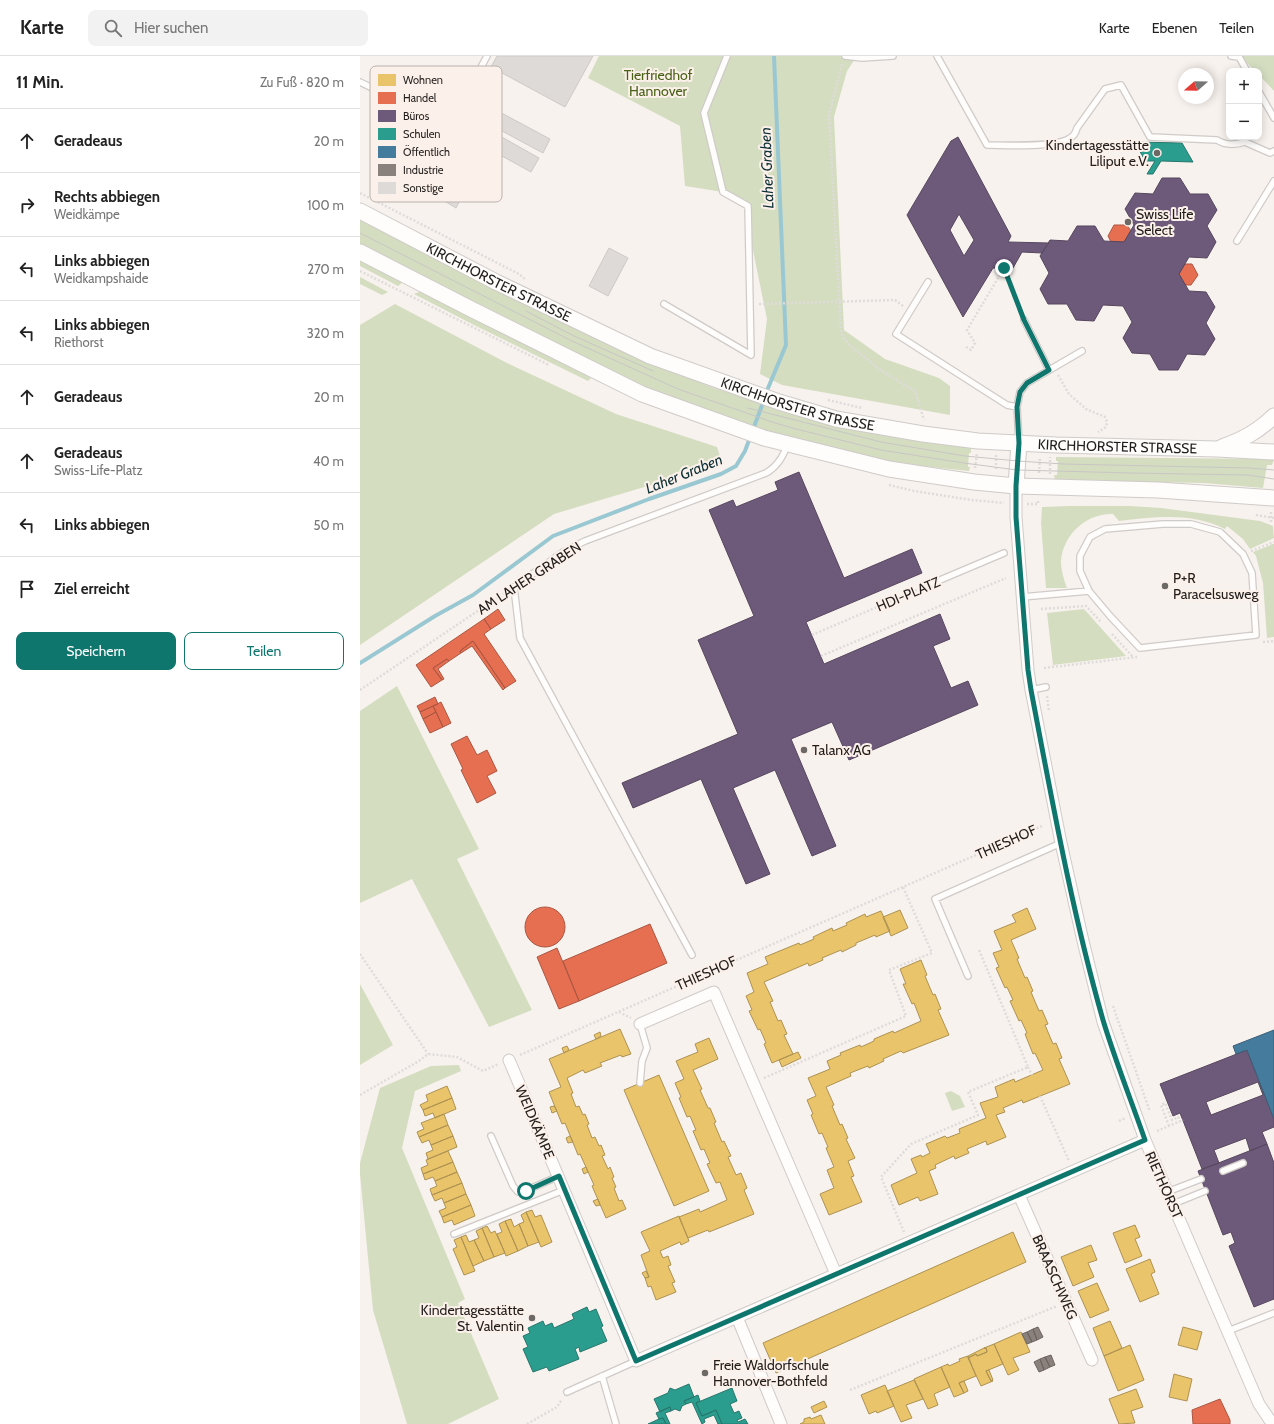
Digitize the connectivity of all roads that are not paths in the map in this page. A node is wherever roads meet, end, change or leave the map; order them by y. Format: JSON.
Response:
{"nodes":[{"id":1,"x":487,"y":56,"type":"edge"},
{"id":2,"x":727,"y":56,"type":"edge"},
{"id":3,"x":893,"y":56,"type":"edge"},
{"id":4,"x":938,"y":56,"type":"edge"},
{"id":5,"x":1231,"y":56,"type":"edge"},
{"id":6,"x":844,"y":58,"type":"edge"},
{"id":7,"x":482,"y":66,"type":"edge"},
{"id":8,"x":1245,"y":68,"type":"edge"},
{"id":9,"x":360,"y":82,"type":"edge"},
{"id":10,"x":370,"y":87,"type":"edge"},
{"id":11,"x":1262,"y":97,"type":"edge"},
{"id":12,"x":1274,"y":118,"type":"edge"},
{"id":13,"x":1274,"y":151,"type":"edge"},
{"id":14,"x":1274,"y":181,"type":"edge"},
{"id":15,"x":360,"y":210,"type":"edge"},
{"id":16,"x":1237,"y":241,"type":"dead end"},
{"id":17,"x":360,"y":252,"type":"edge"},
{"id":18,"x":928,"y":282,"type":"dead end"},
{"id":19,"x":664,"y":304,"type":"dead end"},
{"id":20,"x":1024,"y":320,"type":"road end"},
{"id":21,"x":1082,"y":351,"type":"dead end"},
{"id":22,"x":1051,"y":369,"type":"junction"},
{"id":23,"x":1017,"y":407,"type":"junction"},
{"id":24,"x":1274,"y":416,"type":"edge"},
{"id":25,"x":1019,"y":443,"type":"junction"},
{"id":26,"x":788,"y":444,"type":"junction"},
{"id":27,"x":1216,"y":449,"type":"junction"},
{"id":28,"x":1274,"y":452,"type":"edge"},
{"id":29,"x":1016,"y":486,"type":"junction"},
{"id":30,"x":1273,"y":505,"type":"edge"},
{"id":31,"x":1004,"y":553,"type":"dead end"},
{"id":32,"x":933,"y":583,"type":"road end"},
{"id":33,"x":1089,"y":591,"type":"junction"},
{"id":34,"x":1022,"y":597,"type":"junction"},
{"id":35,"x":1046,"y":687,"type":"road end"},
{"id":36,"x":1031,"y":690,"type":"junction"},
{"id":37,"x":1061,"y":843,"type":"junction"},
{"id":38,"x":692,"y":955,"type":"dead end"},
{"id":39,"x":968,"y":976,"type":"dead end"},
{"id":40,"x":640,"y":1024,"type":"joint"},
{"id":41,"x":509,"y":1060,"type":"road end"},
{"id":42,"x":640,"y":1083,"type":"dead end"},
{"id":43,"x":491,"y":1136,"type":"dead end"},
{"id":44,"x":1145,"y":1140,"type":"junction"},
{"id":45,"x":1243,"y":1163,"type":"dead end"},
{"id":46,"x":1223,"y":1170,"type":"dead end"},
{"id":47,"x":559,"y":1176,"type":"junction"},
{"id":48,"x":1201,"y":1179,"type":"dead end"},
{"id":49,"x":564,"y":1190,"type":"junction"},
{"id":50,"x":1205,"y":1191,"type":"dead end"},
{"id":51,"x":1167,"y":1192,"type":"junction"},
{"id":52,"x":1019,"y":1195,"type":"junction"},
{"id":53,"x":1173,"y":1204,"type":"junction"},
{"id":54,"x":454,"y":1234,"type":"dead end"},
{"id":55,"x":836,"y":1274,"type":"junction"},
{"id":56,"x":1274,"y":1312,"type":"edge"},
{"id":57,"x":737,"y":1317,"type":"junction"},
{"id":58,"x":1228,"y":1331,"type":"junction"},
{"id":59,"x":1092,"y":1360,"type":"dead end"},
{"id":60,"x":636,"y":1361,"type":"junction"},
{"id":61,"x":602,"y":1376,"type":"junction"},
{"id":62,"x":567,"y":1392,"type":"road end"},
{"id":63,"x":616,"y":1424,"type":"edge"},
{"id":64,"x":781,"y":1424,"type":"edge"},
{"id":65,"x":1274,"y":1424,"type":"edge"}],
"edges":[{"from":1,"to":7,"type":"lane"},
{"from":2,"to":19,"type":"lane"},
{"from":3,"to":6,"type":"lane"},
{"from":4,"to":13,"type":"lane"},
{"from":5,"to":8,"type":"lane"},
{"from":9,"to":10,"type":"lane"},
{"from":11,"to":12,"type":"lane"},
{"from":14,"to":16,"type":"lane"},
{"from":15,"to":25,"type":"main road","name":"KIRCHHORSTER STRASSE"},
{"from":17,"to":26,"type":"main road"},
{"from":18,"to":23,"type":"lane"},
{"from":20,"to":22,"type":"lane"},
{"from":21,"to":22,"type":"lane"},
{"from":22,"to":23,"type":"lane"},
{"from":23,"to":25,"type":"lane"},
{"from":24,"to":27,"type":"main road"},
{"from":25,"to":27,"type":"main road","name":"KIRCHHORSTER STRASSE"},
{"from":25,"to":29,"type":"main road"},
{"from":26,"to":29,"type":"main road"},
{"from":26,"to":38,"type":"lane","name":"AM LAHER GRABEN"},
{"from":27,"to":28,"type":"main road","name":"KIRCHHORSTER STRASSE"},
{"from":29,"to":30,"type":"main road"},
{"from":29,"to":34,"type":"street","name":"RIETHORST"},
{"from":31,"to":32,"type":"lane","name":"HDI-PLATZ"},
{"from":33,"to":33,"type":"lane"},
{"from":33,"to":34,"type":"lane"},
{"from":34,"to":36,"type":"street","name":"RIETHORST"},
{"from":35,"to":36,"type":"lane"},
{"from":36,"to":37,"type":"street","name":"RIETHORST"},
{"from":37,"to":39,"type":"lane"},
{"from":37,"to":44,"type":"street","name":"RIETHORST"},
{"from":40,"to":42,"type":"lane"},
{"from":40,"to":55,"type":"street","name":"THIESHOF"},
{"from":41,"to":47,"type":"street","name":"WEIDKÄMPE"},
{"from":43,"to":47,"type":"lane"},
{"from":44,"to":51,"type":"street","name":"RIETHORST"},
{"from":44,"to":52,"type":"street"},
{"from":45,"to":46,"type":"lane"},
{"from":47,"to":49,"type":"street","name":"WEIDKÄMPE"},
{"from":48,"to":51,"type":"lane"},
{"from":49,"to":54,"type":"lane"},
{"from":49,"to":60,"type":"street","name":"WEIDKÄMPE"},
{"from":50,"to":53,"type":"lane"},
{"from":51,"to":53,"type":"street","name":"RIETHORST"},
{"from":52,"to":55,"type":"street"},
{"from":52,"to":59,"type":"street","name":"BRAASCHWEG"},
{"from":53,"to":58,"type":"street","name":"RIETHORST"},
{"from":55,"to":57,"type":"street"},
{"from":56,"to":58,"type":"lane"},
{"from":57,"to":60,"type":"street"},
{"from":57,"to":64,"type":"street"},
{"from":58,"to":65,"type":"street","name":"RIETHORST"},
{"from":60,"to":61,"type":"lane"},
{"from":61,"to":62,"type":"lane"},
{"from":61,"to":63,"type":"lane"}]}
